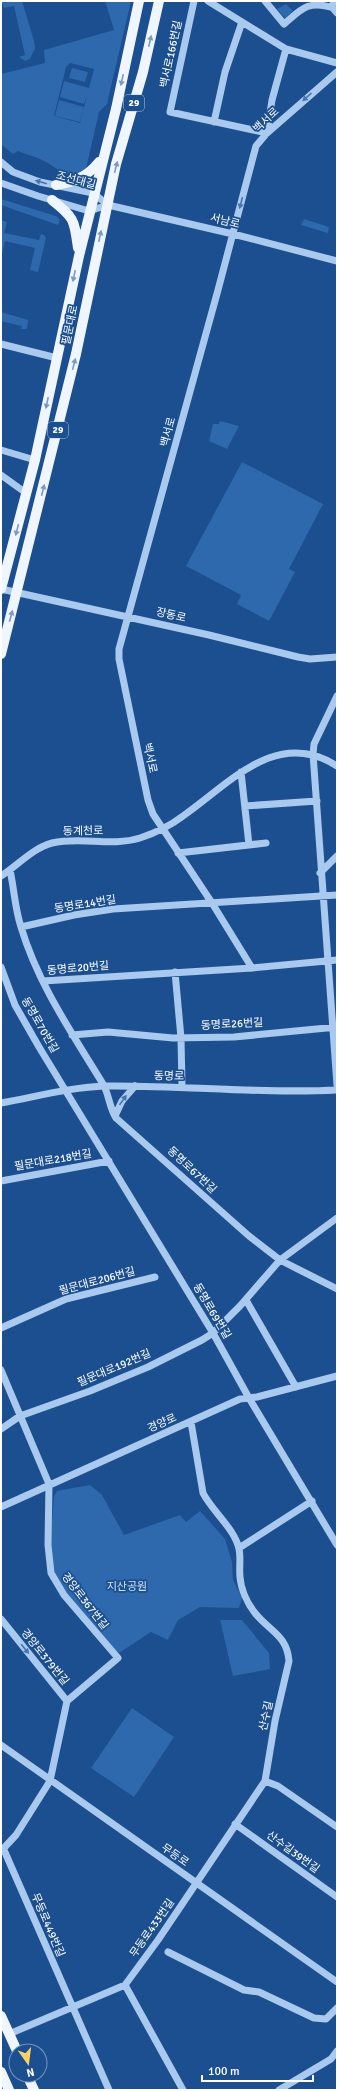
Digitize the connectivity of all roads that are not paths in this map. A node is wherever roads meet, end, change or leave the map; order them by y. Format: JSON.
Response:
{"nodes":[{"id":1,"x":139,"y":1,"type":"edge"},
{"id":2,"x":159,"y":1,"type":"edge"},
{"id":3,"x":194,"y":1,"type":"edge"},
{"id":4,"x":208,"y":1,"type":"edge"},
{"id":5,"x":265,"y":1,"type":"edge"},
{"id":6,"x":334,"y":3,"type":"edge"},
{"id":7,"x":337,"y":13,"type":"edge"},
{"id":8,"x":242,"y":22,"type":"junction"},
{"id":9,"x":286,"y":49,"type":"junction"},
{"id":10,"x":337,"y":63,"type":"edge"},
{"id":11,"x":337,"y":72,"type":"edge"},
{"id":12,"x":214,"y":122,"type":"junction"},
{"id":13,"x":267,"y":133,"type":"junction"},
{"id":14,"x":102,"y":157,"type":"junction"},
{"id":15,"x":1,"y":162,"type":"edge"},
{"id":16,"x":1,"y":183,"type":"edge"},
{"id":17,"x":56,"y":185,"type":"junction"},
{"id":18,"x":93,"y":193,"type":"junction"},
{"id":19,"x":52,"y":200,"type":"junction"},
{"id":20,"x":108,"y":205,"type":"junction"},
{"id":21,"x":89,"y":211,"type":"junction"},
{"id":22,"x":233,"y":234,"type":"junction"},
{"id":23,"x":79,"y":256,"type":"junction"},
{"id":24,"x":337,"y":262,"type":"edge"},
{"id":25,"x":1,"y":344,"type":"edge"},
{"id":26,"x":57,"y":358,"type":"junction"},
{"id":27,"x":2,"y":452,"type":"edge"},
{"id":28,"x":35,"y":460,"type":"junction"},
{"id":29,"x":1,"y":475,"type":"edge"},
{"id":30,"x":26,"y":493,"type":"junction"},
{"id":31,"x":1,"y":589,"type":"edge"},
{"id":32,"x":17,"y":593,"type":"junction"},
{"id":33,"x":128,"y":617,"type":"junction"},
{"id":34,"x":1,"y":654,"type":"edge"},
{"id":35,"x":337,"y":657,"type":"edge"},
{"id":36,"x":337,"y":696,"type":"edge"},
{"id":37,"x":313,"y":754,"type":"junction"},
{"id":38,"x":337,"y":766,"type":"edge"},
{"id":39,"x":241,"y":772,"type":"junction"},
{"id":40,"x":317,"y":801,"type":"junction"},
{"id":41,"x":245,"y":806,"type":"junction"},
{"id":42,"x":162,"y":829,"type":"junction"},
{"id":43,"x":266,"y":843,"type":"dead end"},
{"id":44,"x":249,"y":845,"type":"junction"},
{"id":45,"x":178,"y":853,"type":"junction"},
{"id":46,"x":337,"y":856,"type":"edge"},
{"id":47,"x":10,"y":870,"type":"junction"},
{"id":48,"x":320,"y":873,"type":"junction"},
{"id":49,"x":1,"y":876,"type":"edge"},
{"id":50,"x":337,"y":895,"type":"edge"},
{"id":51,"x":322,"y":896,"type":"junction"},
{"id":52,"x":212,"y":903,"type":"junction"},
{"id":53,"x":21,"y":927,"type":"junction"},
{"id":54,"x":327,"y":960,"type":"junction"},
{"id":55,"x":337,"y":960,"type":"edge"},
{"id":56,"x":1,"y":967,"type":"edge"},
{"id":57,"x":252,"y":968,"type":"junction"},
{"id":58,"x":176,"y":972,"type":"junction"},
{"id":59,"x":43,"y":981,"type":"junction"},
{"id":60,"x":4,"y":984,"type":"edge"},
{"id":61,"x":335,"y":1027,"type":"edge"},
{"id":62,"x":72,"y":1036,"type":"junction"},
{"id":63,"x":181,"y":1038,"type":"junction"},
{"id":64,"x":337,"y":1085,"type":"edge"},
{"id":65,"x":104,"y":1086,"type":"junction"},
{"id":66,"x":135,"y":1086,"type":"junction"},
{"id":67,"x":182,"y":1087,"type":"junction"},
{"id":68,"x":337,"y":1090,"type":"edge"},
{"id":69,"x":67,"y":1091,"type":"junction"},
{"id":70,"x":1,"y":1103,"type":"edge"},
{"id":71,"x":115,"y":1116,"type":"junction"},
{"id":72,"x":109,"y":1161,"type":"junction"},
{"id":73,"x":1,"y":1181,"type":"edge"},
{"id":74,"x":337,"y":1218,"type":"edge"},
{"id":75,"x":280,"y":1260,"type":"junction"},
{"id":76,"x":155,"y":1277,"type":"dead end"},
{"id":77,"x":337,"y":1289,"type":"edge"},
{"id":78,"x":246,"y":1300,"type":"junction"},
{"id":79,"x":1,"y":1328,"type":"edge"},
{"id":80,"x":213,"y":1333,"type":"junction"},
{"id":81,"x":1,"y":1370,"type":"edge"},
{"id":82,"x":337,"y":1376,"type":"edge"},
{"id":83,"x":296,"y":1387,"type":"junction"},
{"id":84,"x":249,"y":1398,"type":"junction"},
{"id":85,"x":20,"y":1416,"type":"junction"},
{"id":86,"x":191,"y":1422,"type":"junction"},
{"id":87,"x":1,"y":1429,"type":"edge"},
{"id":88,"x":49,"y":1484,"type":"junction"},
{"id":89,"x":312,"y":1501,"type":"junction"},
{"id":90,"x":1,"y":1507,"type":"edge"},
{"id":91,"x":337,"y":1544,"type":"edge"},
{"id":92,"x":239,"y":1548,"type":"junction"},
{"id":93,"x":1,"y":1619,"type":"edge"},
{"id":94,"x":67,"y":1701,"type":"junction"},
{"id":95,"x":1,"y":1745,"type":"edge"},
{"id":96,"x":50,"y":1781,"type":"junction"},
{"id":97,"x":265,"y":1781,"type":"junction"},
{"id":98,"x":235,"y":1824,"type":"junction"},
{"id":99,"x":337,"y":1827,"type":"edge"},
{"id":100,"x":2,"y":1850,"type":"edge"},
{"id":101,"x":196,"y":1884,"type":"junction"},
{"id":102,"x":337,"y":1897,"type":"edge"},
{"id":103,"x":168,"y":1952,"type":"dead end"},
{"id":104,"x":337,"y":1982,"type":"edge"},
{"id":105,"x":124,"y":1984,"type":"junction"},
{"id":106,"x":72,"y":2008,"type":"junction"},
{"id":107,"x":337,"y":2008,"type":"edge"},
{"id":108,"x":1,"y":2016,"type":"edge"},
{"id":109,"x":9,"y":2034,"type":"junction"},
{"id":110,"x":13,"y":2043,"type":"edge"},
{"id":111,"x":337,"y":2051,"type":"edge"},
{"id":112,"x":334,"y":2062,"type":"edge"},
{"id":113,"x":1,"y":2072,"type":"edge"},
{"id":114,"x":9,"y":2090,"type":"edge"},
{"id":115,"x":109,"y":2090,"type":"edge"},
{"id":116,"x":183,"y":2090,"type":"edge"},
{"id":117,"x":279,"y":2090,"type":"edge"}],
"edges":[{"from":1,"to":14,"type":"main road","name":"필문대로","number":"29","one_way":true},
{"from":20,"to":2,"type":"main road","name":"필문대로","number":"29","one_way":true},
{"from":3,"to":12,"type":"street","name":"백서로166번길"},
{"from":4,"to":8,"type":"street"},
{"from":5,"to":6,"type":"street"},
{"from":6,"to":7,"type":"street"},
{"from":8,"to":9,"type":"street"},
{"from":8,"to":12,"type":"street"},
{"from":9,"to":10,"type":"street"},
{"from":9,"to":13,"type":"street"},
{"from":11,"to":13,"type":"street","name":"백서로","one_way":true},
{"from":12,"to":13,"type":"street"},
{"from":13,"to":22,"type":"street","name":"백서로","one_way":true},
{"from":14,"to":17,"type":"main road"},
{"from":14,"to":18,"type":"main road","name":"필문대로","number":"29"},
{"from":17,"to":15,"type":"street","name":"조선대길","one_way":true},
{"from":16,"to":19,"type":"street"},
{"from":17,"to":18,"type":"street","name":"조선대길"},
{"from":18,"to":20,"type":"street","name":"조선대길"},
{"from":18,"to":21,"type":"main road","name":"필문대로","number":"29"},
{"from":19,"to":21,"type":"street"},
{"from":19,"to":23,"type":"main road"},
{"from":20,"to":21,"type":"street"},
{"from":20,"to":22,"type":"street","name":"서남로"},
{"from":32,"to":20,"type":"main road","name":"필문대로","number":"29","one_way":true},
{"from":21,"to":23,"type":"main road","name":"필문대로","number":"29"},
{"from":22,"to":24,"type":"street","name":"서남로"},
{"from":22,"to":33,"type":"street","name":"백서로"},
{"from":23,"to":26,"type":"main road","name":"필문대로","number":"29","one_way":true},
{"from":25,"to":26,"type":"street"},
{"from":26,"to":28,"type":"main road","name":"필문대로","number":"29","one_way":true},
{"from":27,"to":28,"type":"street"},
{"from":28,"to":30,"type":"main road","name":"필문대로","number":"29"},
{"from":29,"to":30,"type":"street"},
{"from":30,"to":31,"type":"main road","name":"필문대로","number":"29","one_way":true},
{"from":31,"to":32,"type":"street","name":"장동로"},
{"from":32,"to":33,"type":"street","name":"장동로"},
{"from":34,"to":32,"type":"main road","name":"필문대로","number":"29","one_way":true},
{"from":33,"to":35,"type":"street","name":"장동로"},
{"from":33,"to":42,"type":"street","name":"백서로"},
{"from":36,"to":37,"type":"street"},
{"from":37,"to":38,"type":"street","name":"동계천로"},
{"from":37,"to":39,"type":"street","name":"동계천로"},
{"from":37,"to":40,"type":"street"},
{"from":39,"to":41,"type":"street"},
{"from":39,"to":42,"type":"street","name":"동계천로"},
{"from":40,"to":41,"type":"street"},
{"from":40,"to":48,"type":"street"},
{"from":41,"to":44,"type":"street"},
{"from":42,"to":45,"type":"street"},
{"from":42,"to":47,"type":"street","name":"동계천로"},
{"from":43,"to":44,"type":"street"},
{"from":44,"to":45,"type":"street"},
{"from":45,"to":52,"type":"street"},
{"from":46,"to":48,"type":"street"},
{"from":47,"to":49,"type":"street","name":"동계천로"},
{"from":47,"to":53,"type":"street"},
{"from":48,"to":51,"type":"street"},
{"from":50,"to":51,"type":"street","name":"동명로14번길"},
{"from":51,"to":52,"type":"street","name":"동명로14번길"},
{"from":51,"to":54,"type":"street"},
{"from":52,"to":53,"type":"street","name":"동명로14번길"},
{"from":52,"to":57,"type":"street"},
{"from":53,"to":59,"type":"street"},
{"from":54,"to":55,"type":"street","name":"동명로20번길"},
{"from":54,"to":57,"type":"street","name":"동명로20번길"},
{"from":54,"to":61,"type":"street"},
{"from":56,"to":60,"type":"street","name":"동명로70번길"},
{"from":57,"to":58,"type":"street","name":"동명로20번길"},
{"from":58,"to":59,"type":"street","name":"동명로20번길"},
{"from":58,"to":63,"type":"street"},
{"from":59,"to":62,"type":"street","name":"동명로20번길"},
{"from":60,"to":69,"type":"street","name":"동명로70번길"},
{"from":61,"to":63,"type":"street","name":"동명로26번길"},
{"from":61,"to":64,"type":"street"},
{"from":62,"to":63,"type":"street","name":"동명로26번길"},
{"from":62,"to":65,"type":"street"},
{"from":63,"to":67,"type":"street"},
{"from":65,"to":66,"type":"street","name":"동명로"},
{"from":65,"to":69,"type":"street","name":"동명로"},
{"from":65,"to":71,"type":"street","name":"동명로67번길"},
{"from":66,"to":67,"type":"street","name":"동명로"},
{"from":71,"to":66,"type":"street","one_way":true},
{"from":67,"to":68,"type":"street","name":"동명로"},
{"from":69,"to":70,"type":"street","name":"동명로"},
{"from":69,"to":72,"type":"street","name":"동명로69번길"},
{"from":71,"to":75,"type":"street","name":"동명로67번길"},
{"from":72,"to":73,"type":"street","name":"필문대로218번길"},
{"from":72,"to":80,"type":"street","name":"동명로69번길"},
{"from":74,"to":75,"type":"street"},
{"from":75,"to":77,"type":"street","name":"동명로67번길"},
{"from":75,"to":78,"type":"street"},
{"from":76,"to":79,"type":"street","name":"필문대로206번길"},
{"from":78,"to":80,"type":"street","name":"필문대로192번길"},
{"from":78,"to":83,"type":"street"},
{"from":80,"to":84,"type":"street","name":"동명로69번길"},
{"from":80,"to":85,"type":"street","name":"필문대로192번길"},
{"from":81,"to":85,"type":"street"},
{"from":82,"to":83,"type":"street","name":"경양로"},
{"from":83,"to":84,"type":"street","name":"경양로"},
{"from":84,"to":86,"type":"street","name":"경양로"},
{"from":84,"to":89,"type":"street","name":"동명로69번길"},
{"from":85,"to":87,"type":"street","name":"필문대로192번길"},
{"from":85,"to":88,"type":"street"},
{"from":86,"to":88,"type":"street","name":"경양로"},
{"from":86,"to":92,"type":"street","name":"산수길"},
{"from":88,"to":90,"type":"street","name":"경양로"},
{"from":88,"to":94,"type":"street","name":"경양로367번길"},
{"from":89,"to":91,"type":"street","name":"동명로69번길"},
{"from":89,"to":92,"type":"street"},
{"from":92,"to":97,"type":"street","name":"산수길"},
{"from":93,"to":94,"type":"street","name":"경양로379번길","one_way":true},
{"from":94,"to":96,"type":"street","name":"경양로379번길"},
{"from":95,"to":96,"type":"street","name":"무등로"},
{"from":96,"to":100,"type":"street","name":"무등로449번길"},
{"from":96,"to":101,"type":"street","name":"무등로"},
{"from":97,"to":98,"type":"street","name":"산수길"},
{"from":97,"to":99,"type":"street"},
{"from":98,"to":101,"type":"street","name":"산수길"},
{"from":98,"to":102,"type":"street","name":"산수길39번길"},
{"from":100,"to":106,"type":"street","name":"무등로449번길"},
{"from":101,"to":104,"type":"street","name":"무등로"},
{"from":101,"to":105,"type":"street","name":"무등로433번길"},
{"from":103,"to":107,"type":"street"},
{"from":105,"to":106,"type":"street","name":"무등로433번길"},
{"from":105,"to":116,"type":"street"},
{"from":106,"to":109,"type":"street"},
{"from":106,"to":115,"type":"street","name":"무등로449번길"},
{"from":108,"to":109,"type":"main road"},
{"from":109,"to":110,"type":"main road"},
{"from":111,"to":112,"type":"street"},
{"from":112,"to":117,"type":"street"},
{"from":113,"to":114,"type":"main road"}]}
